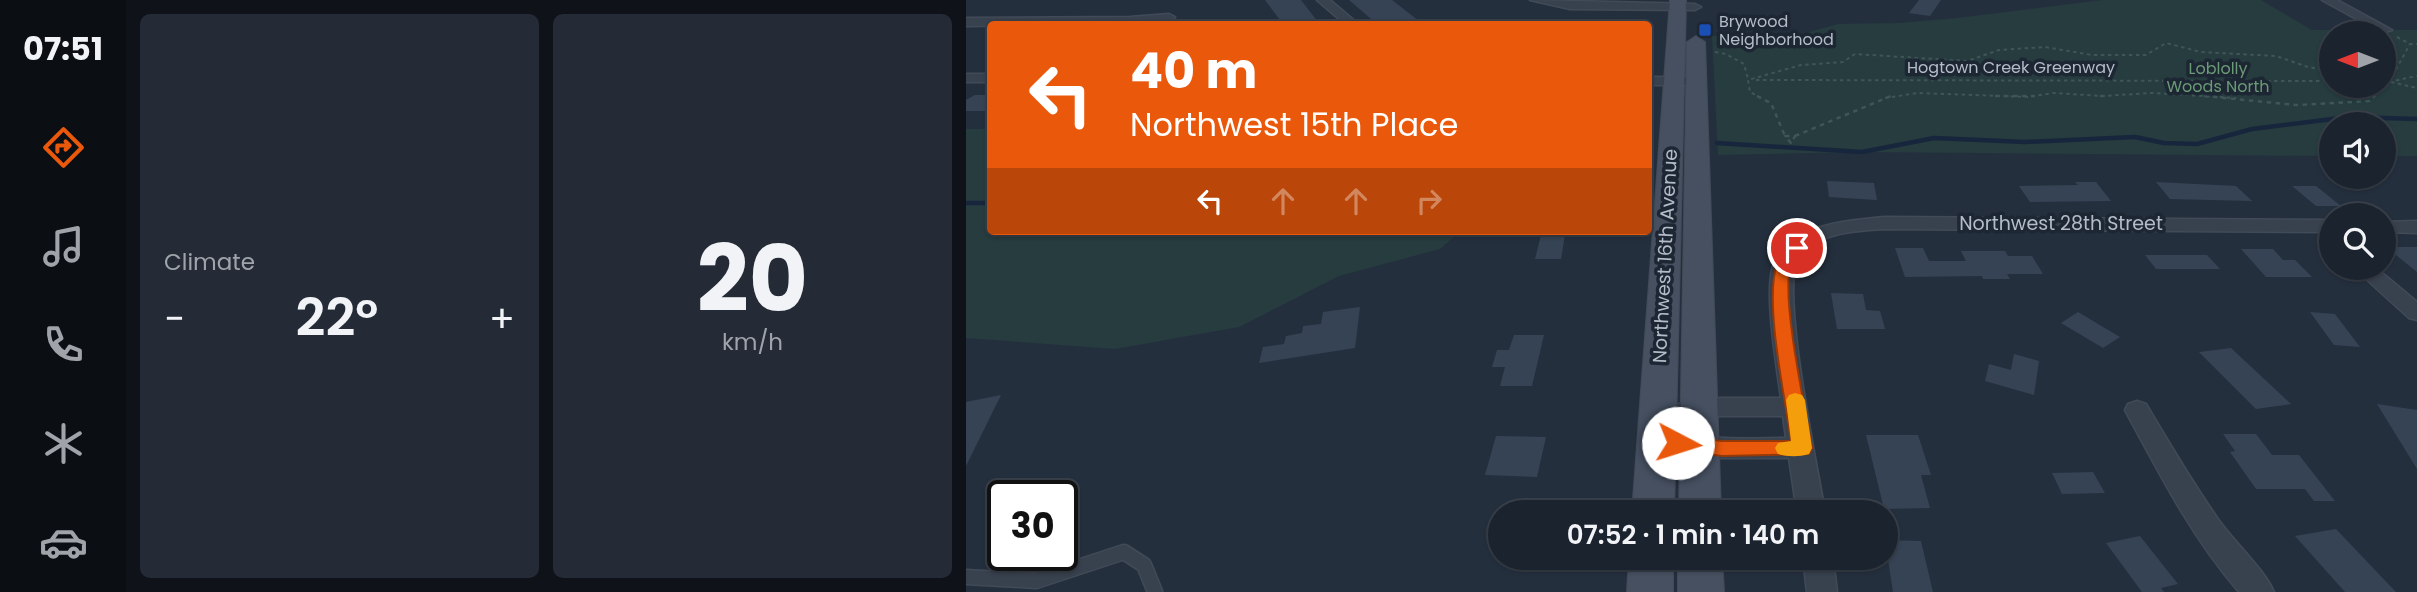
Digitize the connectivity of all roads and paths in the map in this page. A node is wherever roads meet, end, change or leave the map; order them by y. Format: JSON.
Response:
{"nodes":[{"id":1,"x":1323,"y":0,"type":"edge"},
{"id":2,"x":1536,"y":0,"type":"edge"},
{"id":3,"x":2328,"y":0,"type":"edge"},
{"id":4,"x":1686,"y":4,"type":"edge"},
{"id":5,"x":1169,"y":17,"type":"edge"},
{"id":6,"x":1130,"y":21,"type":"edge"},
{"id":7,"x":1348,"y":21,"type":"edge"},
{"id":8,"x":2369,"y":21,"type":"edge"},
{"id":9,"x":966,"y":22,"type":"edge"},
{"id":10,"x":987,"y":22,"type":"edge"},
{"id":11,"x":2396,"y":36,"type":"edge"},
{"id":12,"x":2410,"y":44,"type":"junction"},
{"id":13,"x":2417,"y":44,"type":"edge"},
{"id":14,"x":1706,"y":52,"type":"dead end"},
{"id":15,"x":2319,"y":69,"type":"edge"},
{"id":16,"x":2396,"y":69,"type":"edge"},
{"id":17,"x":2417,"y":76,"type":"edge"},
{"id":18,"x":966,"y":78,"type":"edge"},
{"id":19,"x":987,"y":78,"type":"edge"},
{"id":20,"x":1748,"y":80,"type":"junction"},
{"id":21,"x":2396,"y":80,"type":"edge"},
{"id":22,"x":1673,"y":81,"type":"edge"},
{"id":23,"x":2319,"y":81,"type":"edge"},
{"id":24,"x":2396,"y":84,"type":"edge"},
{"id":25,"x":2417,"y":88,"type":"edge"},
{"id":26,"x":2373,"y":98,"type":"edge"},
{"id":27,"x":1785,"y":136,"type":"junction"},
{"id":28,"x":1795,"y":136,"type":"junction"},
{"id":29,"x":1683,"y":202,"type":"junction"},
{"id":30,"x":2319,"y":226,"type":"edge"},
{"id":31,"x":2417,"y":226,"type":"edge"},
{"id":32,"x":2396,"y":227,"type":"edge"},
{"id":33,"x":2378,"y":280,"type":"edge"},
{"id":34,"x":2417,"y":313,"type":"edge"},
{"id":35,"x":1796,"y":407,"type":"junction"},
{"id":36,"x":1700,"y":409,"type":"junction"},
{"id":37,"x":2137,"y":410,"type":"dead end"},
{"id":38,"x":1657,"y":430,"type":"junction"},
{"id":39,"x":1699,"y":444,"type":"junction"},
{"id":40,"x":1802,"y":448,"type":"junction"},
{"id":41,"x":1654,"y":500,"type":"edge"},
{"id":42,"x":1700,"y":500,"type":"edge"},
{"id":43,"x":1809,"y":500,"type":"edge"},
{"id":44,"x":1651,"y":570,"type":"edge"},
{"id":45,"x":1700,"y":570,"type":"edge"},
{"id":46,"x":1819,"y":570,"type":"edge"},
{"id":47,"x":966,"y":577,"type":"edge"},
{"id":48,"x":1155,"y":592,"type":"edge"},
{"id":49,"x":1650,"y":592,"type":"edge"},
{"id":50,"x":1701,"y":592,"type":"edge"},
{"id":51,"x":1822,"y":592,"type":"edge"},
{"id":52,"x":2259,"y":592,"type":"edge"}],
"edges":[{"from":1,"to":7,"type":"street"},
{"from":2,"to":4,"type":"street"},
{"from":3,"to":8,"type":"street"},
{"from":4,"to":22,"type":"main road","name":"Northwest 16th Avenue"},
{"from":5,"to":6,"type":"street"},
{"from":9,"to":10,"type":"street"},
{"from":11,"to":12,"type":"path"},
{"from":12,"to":13,"type":"path"},
{"from":12,"to":16,"type":"path"},
{"from":14,"to":20,"type":"path"},
{"from":15,"to":20,"type":"path"},
{"from":17,"to":21,"type":"path"},
{"from":18,"to":19,"type":"street"},
{"from":20,"to":23,"type":"path","name":"Hogtown Creek Greenway"},
{"from":20,"to":27,"type":"path"},
{"from":22,"to":29,"type":"main road","name":"Northwest 16th Avenue"},
{"from":24,"to":25,"type":"path"},
{"from":26,"to":28,"type":"path"},
{"from":27,"to":28,"type":"path"},
{"from":27,"to":28,"type":"path"},
{"from":29,"to":36,"type":"main road","name":"Northwest 16th Avenue"},
{"from":29,"to":38,"type":"main road","name":"Northwest 16th Avenue"},
{"from":30,"to":35,"type":"street","name":"Northwest 28th Street"},
{"from":31,"to":32,"type":"street"},
{"from":33,"to":34,"type":"street"},
{"from":35,"to":36,"type":"street"},
{"from":35,"to":40,"type":"street"},
{"from":36,"to":38,"type":"street"},
{"from":36,"to":39,"type":"main road","name":"Northwest 16th Avenue"},
{"from":37,"to":52,"type":"street"},
{"from":38,"to":39,"type":"street"},
{"from":38,"to":41,"type":"main road","name":"Northwest 16th Avenue"},
{"from":39,"to":40,"type":"street"},
{"from":39,"to":42,"type":"main road","name":"Northwest 16th Avenue"},
{"from":40,"to":43,"type":"street"},
{"from":44,"to":49,"type":"main road"},
{"from":45,"to":50,"type":"main road"},
{"from":46,"to":51,"type":"street"},
{"from":47,"to":48,"type":"lane"}]}
